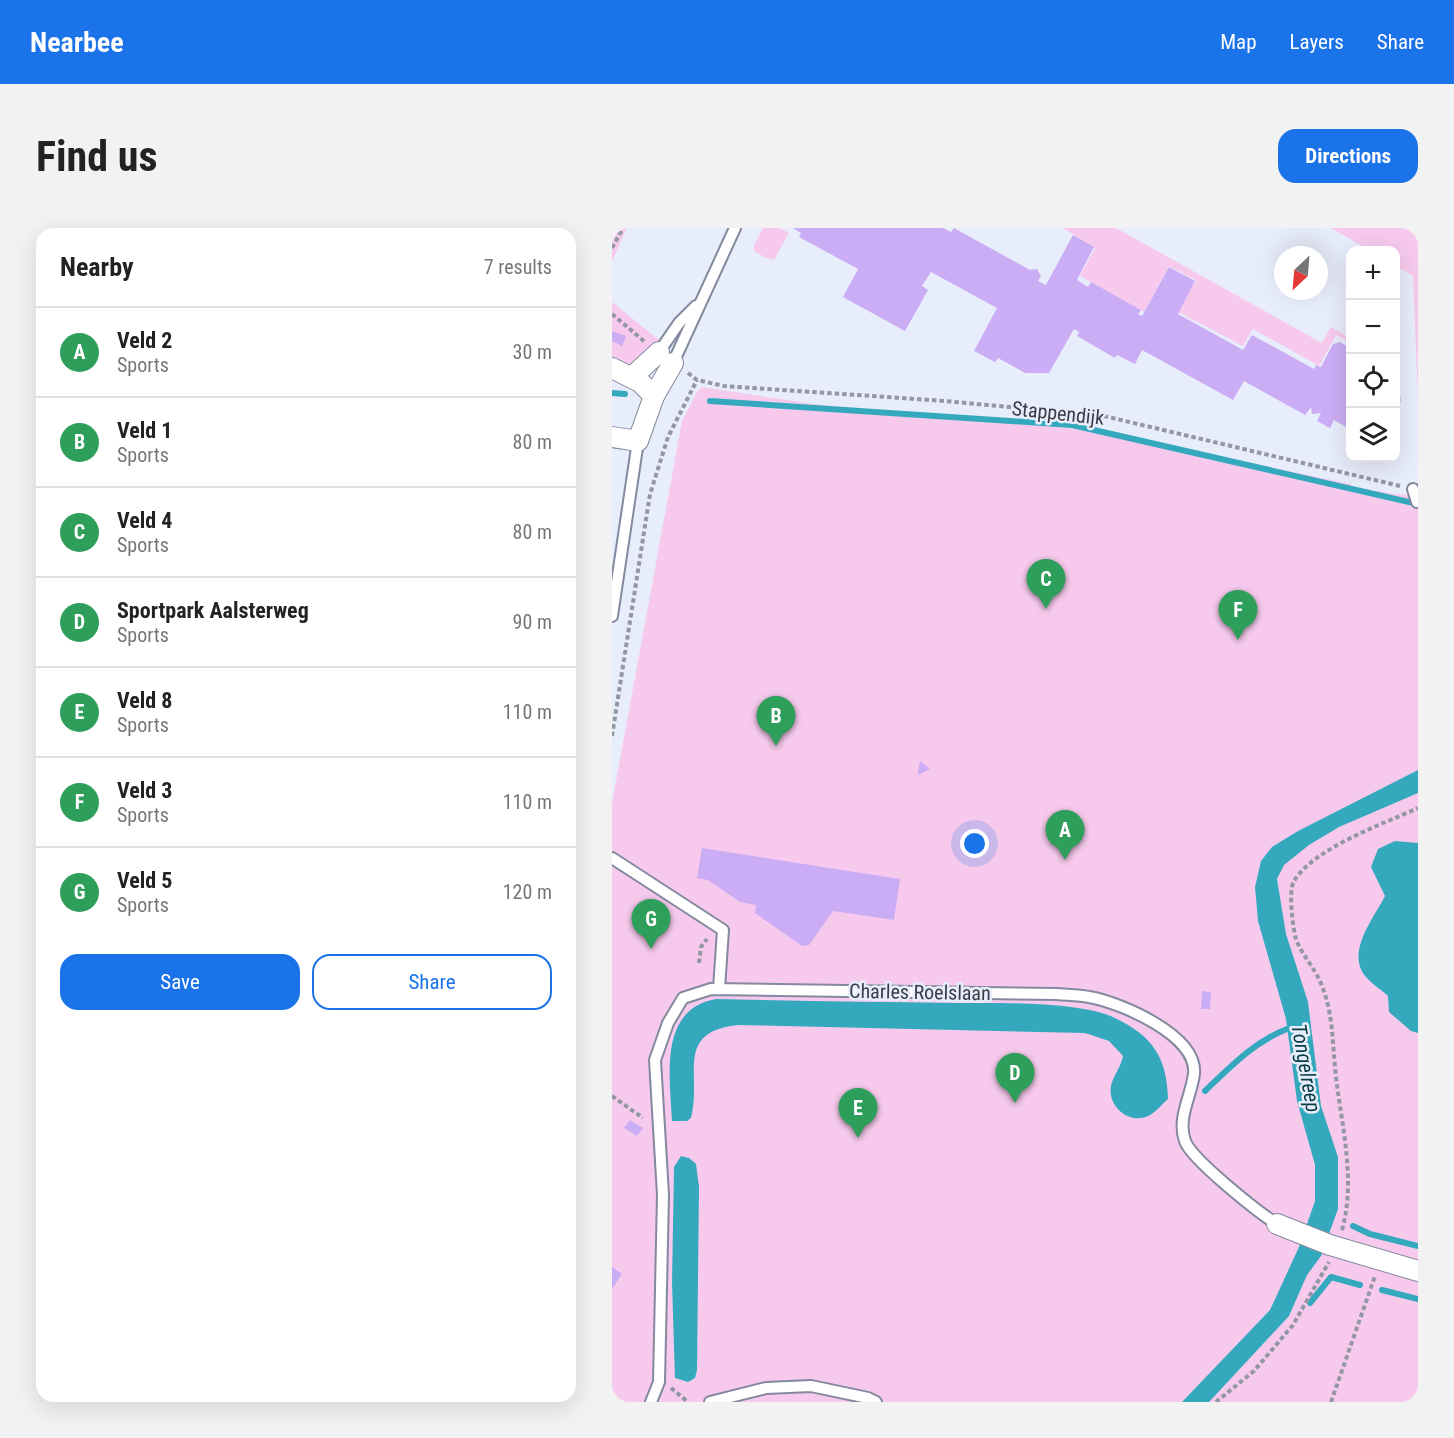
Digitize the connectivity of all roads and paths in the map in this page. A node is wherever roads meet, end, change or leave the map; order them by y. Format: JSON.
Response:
{"nodes":[{"id":1,"x":623,"y":228,"type":"edge"},
{"id":2,"x":735,"y":228,"type":"edge"},
{"id":3,"x":612,"y":248,"type":"edge"},
{"id":4,"x":698,"y":304,"type":"junction"},
{"id":5,"x":614,"y":317,"type":"edge"},
{"id":6,"x":666,"y":358,"type":"junction"},
{"id":7,"x":612,"y":368,"type":"edge"},
{"id":8,"x":632,"y":377,"type":"junction"},
{"id":9,"x":654,"y":396,"type":"junction"},
{"id":10,"x":612,"y":437,"type":"edge"},
{"id":11,"x":638,"y":441,"type":"junction"},
{"id":12,"x":1413,"y":489,"type":"joint"},
{"id":13,"x":1417,"y":502,"type":"edge"},
{"id":14,"x":612,"y":616,"type":"edge"},
{"id":15,"x":612,"y":736,"type":"edge"},
{"id":16,"x":1418,"y":808,"type":"edge"},
{"id":17,"x":612,"y":858,"type":"edge"},
{"id":18,"x":716,"y":926,"type":"junction"},
{"id":19,"x":699,"y":963,"type":"dead end"},
{"id":20,"x":719,"y":989,"type":"junction"},
{"id":21,"x":612,"y":1096,"type":"edge"},
{"id":22,"x":659,"y":1129,"type":"junction"},
{"id":23,"x":1277,"y":1224,"type":"joint"},
{"id":24,"x":1334,"y":1246,"type":"junction"},
{"id":25,"x":1381,"y":1261,"type":"junction"},
{"id":26,"x":1418,"y":1271,"type":"edge"},
{"id":27,"x":651,"y":1402,"type":"edge"},
{"id":28,"x":710,"y":1402,"type":"edge"},
{"id":29,"x":876,"y":1402,"type":"edge"},
{"id":30,"x":1216,"y":1402,"type":"edge"},
{"id":31,"x":1331,"y":1402,"type":"edge"}],
"edges":[{"from":1,"to":3,"type":"path"},
{"from":2,"to":4,"type":"lane"},
{"from":4,"to":6,"type":"lane"},
{"from":4,"to":6,"type":"lane"},
{"from":5,"to":6,"type":"path"},
{"from":6,"to":8,"type":"street"},
{"from":6,"to":9,"type":"street"},
{"from":7,"to":8,"type":"street"},
{"from":8,"to":9,"type":"street"},
{"from":9,"to":11,"type":"street"},
{"from":10,"to":11,"type":"street"},
{"from":11,"to":14,"type":"lane"},
{"from":12,"to":13,"type":"lane"},
{"from":12,"to":15,"type":"path","name":"Stappendijk"},
{"from":16,"to":24,"type":"path"},
{"from":17,"to":18,"type":"lane"},
{"from":18,"to":19,"type":"path"},
{"from":18,"to":20,"type":"lane"},
{"from":20,"to":22,"type":"lane","name":"Charles Roelslaan"},
{"from":20,"to":23,"type":"lane","name":"Charles Roelslaan"},
{"from":21,"to":22,"type":"path"},
{"from":22,"to":27,"type":"lane","name":"Charles Roelslaan"},
{"from":23,"to":24,"type":"street","name":"Charles Roelslaan"},
{"from":24,"to":25,"type":"street","name":"Charles Roelslaan"},
{"from":24,"to":30,"type":"path"},
{"from":25,"to":26,"type":"street","name":"Charles Roelslaan"},
{"from":25,"to":31,"type":"path"},
{"from":28,"to":29,"type":"lane"}]}
